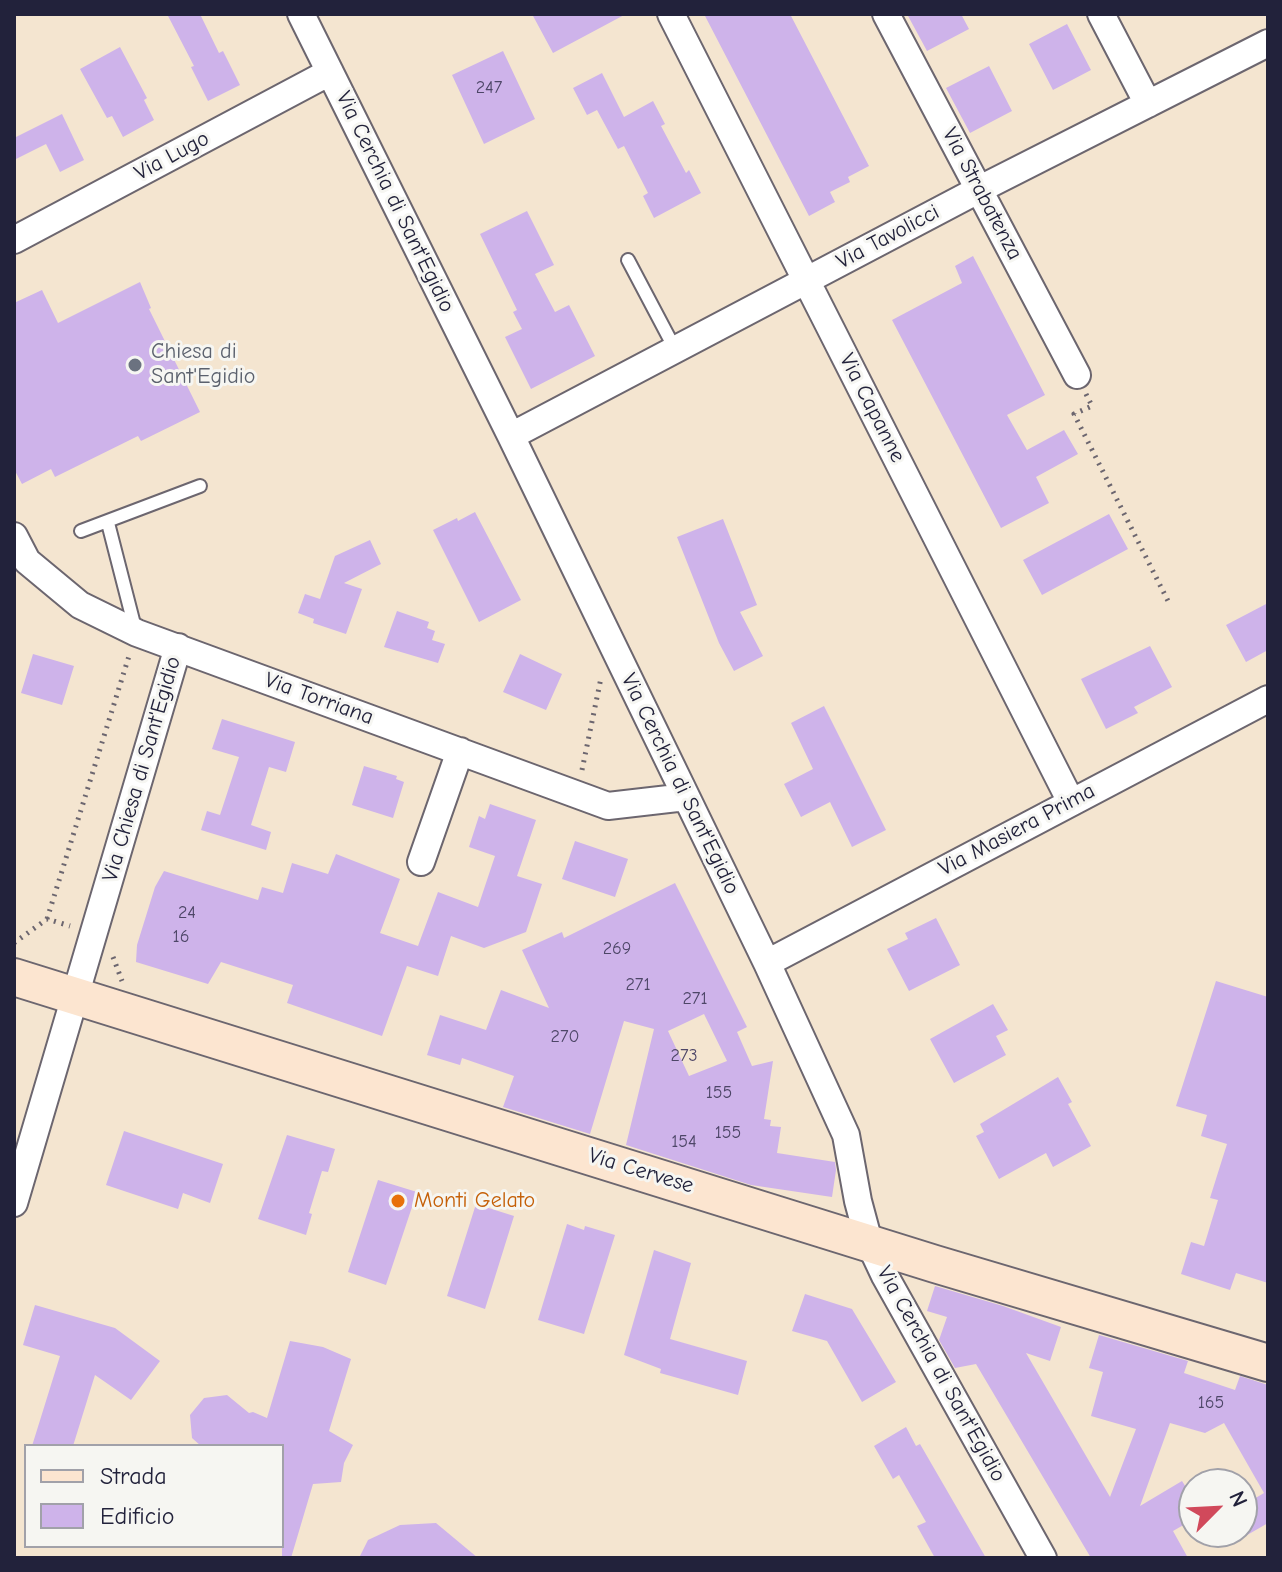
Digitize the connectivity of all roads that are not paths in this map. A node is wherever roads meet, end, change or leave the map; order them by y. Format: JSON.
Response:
{"nodes":[{"id":1,"x":301,"y":14,"type":"edge"},
{"id":2,"x":671,"y":14,"type":"edge"},
{"id":3,"x":886,"y":14,"type":"edge"},
{"id":4,"x":1101,"y":14,"type":"edge"},
{"id":5,"x":1268,"y":43,"type":"edge"},
{"id":6,"x":330,"y":72,"type":"junction"},
{"id":7,"x":1148,"y":104,"type":"junction"},
{"id":8,"x":980,"y":189,"type":"junction"},
{"id":9,"x":14,"y":240,"type":"edge"},
{"id":10,"x":628,"y":260,"type":"dead end"},
{"id":11,"x":808,"y":280,"type":"junction"},
{"id":12,"x":675,"y":349,"type":"junction"},
{"id":13,"x":1077,"y":375,"type":"road end"},
{"id":14,"x":511,"y":436,"type":"junction"},
{"id":15,"x":200,"y":486,"type":"dead end"},
{"id":16,"x":108,"y":523,"type":"junction"},
{"id":17,"x":81,"y":531,"type":"dead end"},
{"id":18,"x":14,"y":536,"type":"edge"},
{"id":19,"x":137,"y":633,"type":"junction"},
{"id":20,"x":178,"y":647,"type":"junction"},
{"id":21,"x":1268,"y":699,"type":"edge"},
{"id":22,"x":460,"y":751,"type":"junction"},
{"id":23,"x":686,"y":797,"type":"junction"},
{"id":24,"x":1071,"y":802,"type":"junction"},
{"id":25,"x":421,"y":862,"type":"dead end"},
{"id":26,"x":767,"y":963,"type":"junction"},
{"id":27,"x":14,"y":977,"type":"edge"},
{"id":28,"x":76,"y":995,"type":"junction"},
{"id":29,"x":14,"y":1203,"type":"edge"},
{"id":30,"x":869,"y":1242,"type":"junction"},
{"id":31,"x":1268,"y":1363,"type":"edge"},
{"id":32,"x":1043,"y":1558,"type":"edge"}],
"edges":[{"from":1,"to":6,"type":"street","name":"Via Cerchia di Sant'Egidio"},
{"from":2,"to":11,"type":"street","name":"Via Capanne"},
{"from":3,"to":8,"type":"street","name":"Via Strabatenza"},
{"from":4,"to":7,"type":"street"},
{"from":5,"to":7,"type":"street","name":"Via Tavolicci"},
{"from":6,"to":9,"type":"street","name":"Via Lugo"},
{"from":6,"to":14,"type":"street","name":"Via Cerchia di Sant'Egidio"},
{"from":7,"to":8,"type":"street","name":"Via Tavolicci"},
{"from":8,"to":11,"type":"street","name":"Via Tavolicci"},
{"from":8,"to":13,"type":"street","name":"Via Strabatenza"},
{"from":10,"to":12,"type":"lane"},
{"from":11,"to":12,"type":"street","name":"Via Tavolicci"},
{"from":11,"to":24,"type":"street","name":"Via Capanne"},
{"from":12,"to":14,"type":"street","name":"Via Tavolicci"},
{"from":14,"to":23,"type":"street","name":"Via Cerchia di Sant'Egidio"},
{"from":15,"to":16,"type":"lane"},
{"from":16,"to":17,"type":"lane"},
{"from":16,"to":19,"type":"lane"},
{"from":18,"to":19,"type":"street","name":"Via Chiesa di Sant'Egidio"},
{"from":19,"to":20,"type":"street","name":"Via Chiesa di Sant'Egidio"},
{"from":20,"to":22,"type":"street","name":"Via Torriana"},
{"from":20,"to":28,"type":"street","name":"Via Chiesa di Sant'Egidio"},
{"from":21,"to":24,"type":"street","name":"Via Masiera Prima"},
{"from":22,"to":23,"type":"street","name":"Via Torriana"},
{"from":22,"to":25,"type":"street"},
{"from":23,"to":26,"type":"street","name":"Via Cerchia di Sant'Egidio"},
{"from":24,"to":26,"type":"street","name":"Via Masiera Prima"},
{"from":26,"to":30,"type":"street","name":"Via Cerchia di Sant'Egidio"},
{"from":27,"to":28,"type":"main road","name":"Via Cervese"},
{"from":28,"to":29,"type":"street","name":"Via Chiesa di Sant'Egidio"},
{"from":28,"to":30,"type":"main road","name":"Via Cervese"},
{"from":30,"to":31,"type":"main road","name":"Via Cervese"},
{"from":30,"to":32,"type":"street","name":"Via Cerchia di Sant'Egidio"}]}
